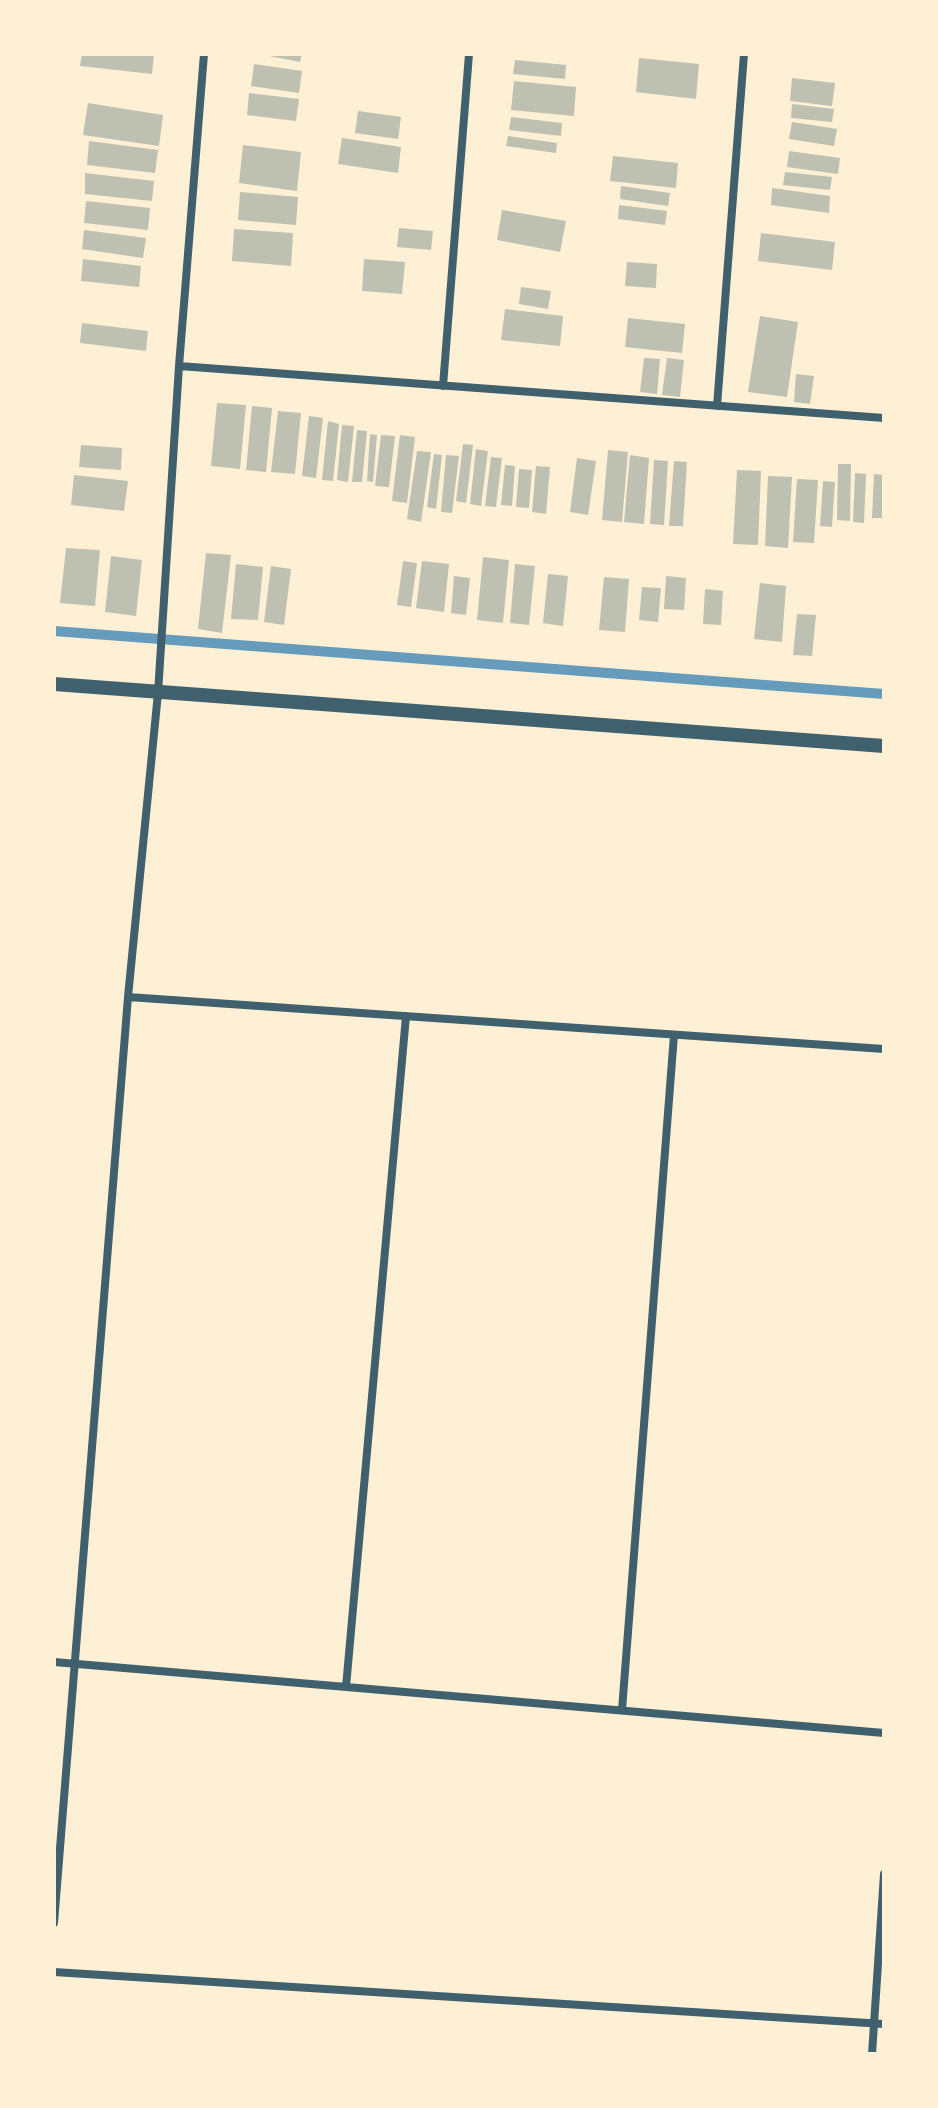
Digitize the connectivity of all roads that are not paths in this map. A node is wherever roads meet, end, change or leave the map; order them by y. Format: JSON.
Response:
{"nodes":[{"id":1,"x":204,"y":54,"type":"edge"},
{"id":2,"x":469,"y":54,"type":"edge"},
{"id":3,"x":744,"y":54,"type":"edge"},
{"id":4,"x":179,"y":366,"type":"junction"},
{"id":5,"x":443,"y":386,"type":"junction"},
{"id":6,"x":717,"y":406,"type":"junction"},
{"id":7,"x":884,"y":418,"type":"edge"},
{"id":8,"x":54,"y":684,"type":"edge"},
{"id":9,"x":158,"y":693,"type":"junction"},
{"id":10,"x":884,"y":746,"type":"edge"},
{"id":11,"x":128,"y":997,"type":"junction"},
{"id":12,"x":406,"y":1016,"type":"junction"},
{"id":13,"x":674,"y":1035,"type":"junction"},
{"id":14,"x":884,"y":1049,"type":"edge"},
{"id":15,"x":54,"y":1662,"type":"edge"},
{"id":16,"x":75,"y":1663,"type":"junction"},
{"id":17,"x":346,"y":1687,"type":"junction"},
{"id":18,"x":622,"y":1710,"type":"junction"},
{"id":19,"x":884,"y":1733,"type":"edge"},
{"id":20,"x":884,"y":1874,"type":"edge"},
{"id":21,"x":54,"y":1923,"type":"edge"},
{"id":22,"x":54,"y":1972,"type":"edge"},
{"id":23,"x":879,"y":2024,"type":"edge"},
{"id":24,"x":872,"y":2054,"type":"edge"}],
"edges":[{"from":1,"to":4,"type":"street"},
{"from":2,"to":5,"type":"street"},
{"from":3,"to":6,"type":"street"},
{"from":4,"to":5,"type":"street"},
{"from":4,"to":9,"type":"street"},
{"from":5,"to":6,"type":"street"},
{"from":6,"to":7,"type":"street"},
{"from":8,"to":9,"type":"street"},
{"from":9,"to":10,"type":"street"},
{"from":9,"to":11,"type":"street"},
{"from":11,"to":12,"type":"street"},
{"from":11,"to":16,"type":"street"},
{"from":12,"to":13,"type":"street"},
{"from":12,"to":17,"type":"street"},
{"from":13,"to":14,"type":"street"},
{"from":13,"to":18,"type":"street"},
{"from":15,"to":16,"type":"street"},
{"from":16,"to":17,"type":"street"},
{"from":16,"to":21,"type":"street"},
{"from":17,"to":18,"type":"street"},
{"from":18,"to":19,"type":"street"},
{"from":20,"to":23,"type":"street"},
{"from":22,"to":23,"type":"street"},
{"from":23,"to":24,"type":"street"}]}
